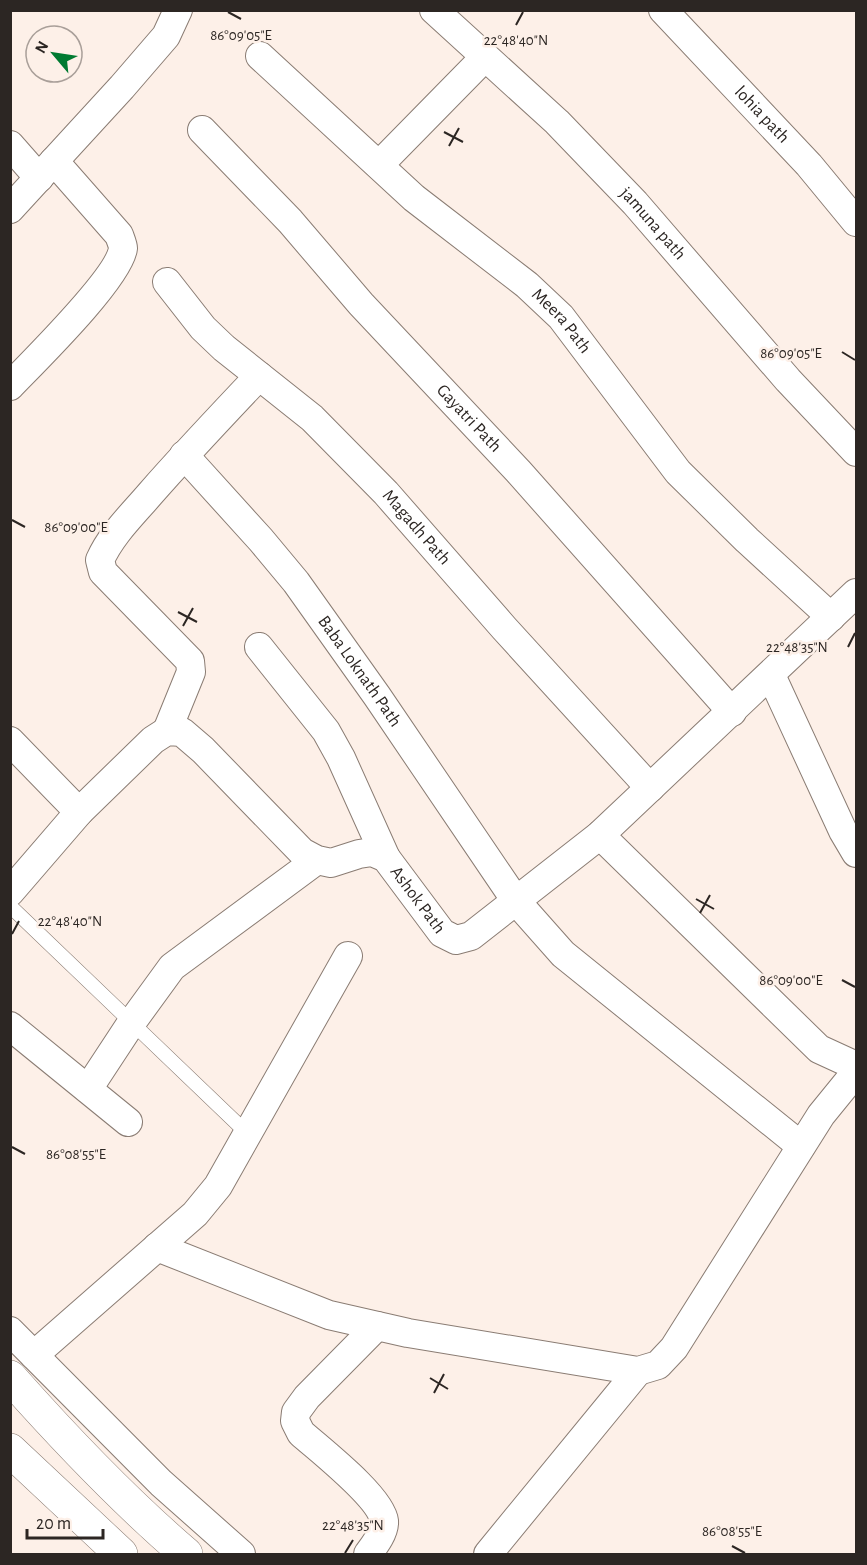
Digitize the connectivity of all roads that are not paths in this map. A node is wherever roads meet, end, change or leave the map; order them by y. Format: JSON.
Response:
{"nodes":[{"id":1,"x":178,"y":10,"type":"edge"},
{"id":2,"x":434,"y":10,"type":"edge"},
{"id":3,"x":663,"y":10,"type":"edge"},
{"id":4,"x":260,"y":56,"type":"dead end"},
{"id":5,"x":485,"y":57,"type":"junction"},
{"id":6,"x":202,"y":130,"type":"dead end"},
{"id":7,"x":10,"y":145,"type":"edge"},
{"id":8,"x":378,"y":165,"type":"junction"},
{"id":9,"x":46,"y":170,"type":"junction"},
{"id":10,"x":10,"y":209,"type":"edge"},
{"id":11,"x":856,"y":222,"type":"edge"},
{"id":12,"x":167,"y":282,"type":"dead end"},
{"id":13,"x":259,"y":376,"type":"junction"},
{"id":14,"x":10,"y":386,"type":"edge"},
{"id":15,"x":856,"y":452,"type":"edge"},
{"id":16,"x":184,"y":455,"type":"junction"},
{"id":17,"x":856,"y":594,"type":"edge"},
{"id":18,"x":831,"y":617,"type":"junction"},
{"id":19,"x":259,"y":647,"type":"dead end"},
{"id":20,"x":771,"y":675,"type":"junction"},
{"id":21,"x":732,"y":712,"type":"junction"},
{"id":22,"x":167,"y":731,"type":"junction"},
{"id":23,"x":10,"y":741,"type":"edge"},
{"id":24,"x":650,"y":788,"type":"junction"},
{"id":25,"x":79,"y":812,"type":"junction"},
{"id":26,"x":600,"y":836,"type":"junction"},
{"id":27,"x":856,"y":853,"type":"edge"},
{"id":28,"x":386,"y":858,"type":"junction"},
{"id":29,"x":317,"y":861,"type":"junction"},
{"id":30,"x":10,"y":892,"type":"edge"},
{"id":31,"x":516,"y":901,"type":"junction"},
{"id":32,"x":10,"y":906,"type":"edge"},
{"id":33,"x":348,"y":956,"type":"dead end"},
{"id":34,"x":132,"y":1022,"type":"junction"},
{"id":35,"x":10,"y":1026,"type":"edge"},
{"id":36,"x":856,"y":1066,"type":"edge"},
{"id":37,"x":856,"y":1072,"type":"edge"},
{"id":38,"x":88,"y":1089,"type":"junction"},
{"id":39,"x":128,"y":1122,"type":"dead end"},
{"id":40,"x":247,"y":1133,"type":"junction"},
{"id":41,"x":801,"y":1146,"type":"junction"},
{"id":42,"x":157,"y":1247,"type":"junction"},
{"id":43,"x":376,"y":1326,"type":"junction"},
{"id":44,"x":10,"y":1331,"type":"edge"},
{"id":45,"x":22,"y":1366,"type":"edge"},
{"id":46,"x":638,"y":1371,"type":"junction"},
{"id":47,"x":10,"y":1450,"type":"edge"},
{"id":48,"x":121,"y":1554,"type":"edge"},
{"id":49,"x":186,"y":1554,"type":"edge"},
{"id":50,"x":241,"y":1554,"type":"edge"},
{"id":51,"x":368,"y":1554,"type":"edge"},
{"id":52,"x":488,"y":1554,"type":"edge"}],
"edges":[{"from":1,"to":9,"type":"street"},
{"from":2,"to":5,"type":"street","name":"jamuna path"},
{"from":3,"to":11,"type":"street","name":"lohia path"},
{"from":4,"to":8,"type":"street","name":"Meera Path"},
{"from":5,"to":8,"type":"street"},
{"from":5,"to":15,"type":"street","name":"jamuna path"},
{"from":6,"to":21,"type":"street","name":"Gayatri Path"},
{"from":7,"to":9,"type":"street"},
{"from":8,"to":18,"type":"street","name":"Meera Path"},
{"from":9,"to":10,"type":"street"},
{"from":9,"to":14,"type":"street"},
{"from":12,"to":13,"type":"street","name":"Magadh Path"},
{"from":13,"to":16,"type":"street"},
{"from":13,"to":24,"type":"street","name":"Magadh Path"},
{"from":16,"to":22,"type":"street"},
{"from":16,"to":31,"type":"street","name":"Baba Loknath Path"},
{"from":17,"to":18,"type":"street","name":"Ashok Path"},
{"from":18,"to":20,"type":"street","name":"Ashok Path"},
{"from":19,"to":28,"type":"street"},
{"from":20,"to":21,"type":"street","name":"Ashok Path"},
{"from":20,"to":27,"type":"street"},
{"from":21,"to":24,"type":"street","name":"Ashok Path"},
{"from":22,"to":25,"type":"street"},
{"from":22,"to":29,"type":"street"},
{"from":23,"to":25,"type":"street"},
{"from":24,"to":26,"type":"street","name":"Ashok Path"},
{"from":25,"to":30,"type":"street"},
{"from":26,"to":31,"type":"street","name":"Ashok Path"},
{"from":26,"to":36,"type":"street"},
{"from":28,"to":29,"type":"street","name":"Ashok Path"},
{"from":28,"to":31,"type":"street","name":"Ashok Path"},
{"from":29,"to":34,"type":"street"},
{"from":31,"to":41,"type":"street","name":"Baba Loknath Path"},
{"from":32,"to":34,"type":"lane"},
{"from":33,"to":40,"type":"street"},
{"from":34,"to":38,"type":"street"},
{"from":34,"to":40,"type":"lane"},
{"from":35,"to":38,"type":"street"},
{"from":37,"to":41,"type":"street"},
{"from":38,"to":39,"type":"street"},
{"from":40,"to":42,"type":"street"},
{"from":41,"to":46,"type":"street"},
{"from":42,"to":43,"type":"street"},
{"from":42,"to":45,"type":"street"},
{"from":43,"to":46,"type":"street"},
{"from":43,"to":51,"type":"street"},
{"from":44,"to":45,"type":"street"},
{"from":45,"to":49,"type":"highway"},
{"from":45,"to":50,"type":"street"},
{"from":46,"to":52,"type":"street"},
{"from":47,"to":48,"type":"highway"}]}
